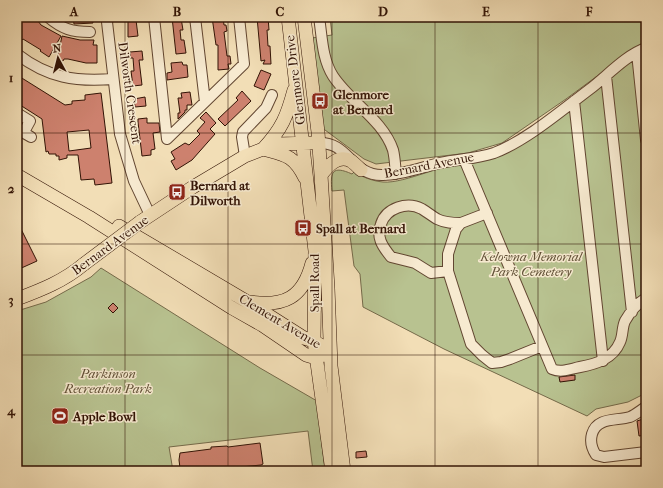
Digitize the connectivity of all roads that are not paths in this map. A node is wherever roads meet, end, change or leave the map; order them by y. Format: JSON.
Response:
{"nodes":[{"id":1,"x":48,"y":17,"type":"edge"},
{"id":2,"x":109,"y":17,"type":"edge"},
{"id":3,"x":154,"y":17,"type":"edge"},
{"id":4,"x":195,"y":17,"type":"edge"},
{"id":5,"x":239,"y":17,"type":"edge"},
{"id":6,"x":288,"y":17,"type":"edge"},
{"id":7,"x":304,"y":17,"type":"edge"},
{"id":8,"x":319,"y":17,"type":"edge"},
{"id":9,"x":90,"y":32,"type":"dead end"},
{"id":10,"x":646,"y":48,"type":"edge"},
{"id":11,"x":637,"y":53,"type":"junction"},
{"id":12,"x":17,"y":55,"type":"edge"},
{"id":13,"x":606,"y":76,"type":"junction"},
{"id":14,"x":113,"y":79,"type":"junction"},
{"id":15,"x":296,"y":82,"type":"junction"},
{"id":16,"x":272,"y":95,"type":"dead end"},
{"id":17,"x":574,"y":101,"type":"junction"},
{"id":18,"x":205,"y":102,"type":"junction"},
{"id":19,"x":17,"y":113,"type":"edge"},
{"id":20,"x":24,"y":133,"type":"edge"},
{"id":21,"x":646,"y":140,"type":"edge"},
{"id":22,"x":303,"y":143,"type":"junction"},
{"id":23,"x":318,"y":143,"type":"junction"},
{"id":24,"x":263,"y":149,"type":"junction"},
{"id":25,"x":245,"y":156,"type":"junction"},
{"id":26,"x":464,"y":159,"type":"junction"},
{"id":27,"x":17,"y":165,"type":"edge"},
{"id":28,"x":361,"y":170,"type":"junction"},
{"id":29,"x":396,"y":174,"type":"junction"},
{"id":30,"x":17,"y":175,"type":"edge"},
{"id":31,"x":321,"y":175,"type":"junction"},
{"id":32,"x":307,"y":182,"type":"junction"},
{"id":33,"x":486,"y":213,"type":"junction"},
{"id":34,"x":145,"y":219,"type":"junction"},
{"id":35,"x":461,"y":223,"type":"junction"},
{"id":36,"x":315,"y":250,"type":"junction"},
{"id":37,"x":448,"y":272,"type":"junction"},
{"id":38,"x":646,"y":298,"type":"edge"},
{"id":39,"x":17,"y":299,"type":"edge"},
{"id":40,"x":246,"y":301,"type":"junction"},
{"id":41,"x":632,"y":312,"type":"junction"},
{"id":42,"x":314,"y":341,"type":"junction"},
{"id":43,"x":542,"y":346,"type":"junction"},
{"id":44,"x":330,"y":352,"type":"junction"},
{"id":45,"x":316,"y":358,"type":"junction"},
{"id":46,"x":602,"y":361,"type":"junction"},
{"id":47,"x":646,"y":407,"type":"edge"},
{"id":48,"x":646,"y":452,"type":"edge"},
{"id":49,"x":332,"y":471,"type":"edge"},
{"id":50,"x":344,"y":471,"type":"edge"}],
"edges":[{"from":1,"to":9,"type":"street"},
{"from":2,"to":14,"type":"street","name":"Dilworth Crescent"},
{"from":3,"to":18,"type":"street"},
{"from":4,"to":18,"type":"street"},
{"from":5,"to":18,"type":"street"},
{"from":6,"to":15,"type":"main road","name":"Glenmore Drive"},
{"from":7,"to":23,"type":"main road","name":"Glenmore Drive"},
{"from":8,"to":29,"type":"street"},
{"from":10,"to":11,"type":"street","name":"Bernard Avenue"},
{"from":11,"to":13,"type":"street","name":"Bernard Avenue"},
{"from":11,"to":21,"type":"street"},
{"from":12,"to":14,"type":"street"},
{"from":13,"to":17,"type":"street","name":"Bernard Avenue"},
{"from":13,"to":41,"type":"street"},
{"from":14,"to":34,"type":"street","name":"Dilworth Crescent"},
{"from":15,"to":22,"type":"main road","name":"Glenmore Drive"},
{"from":15,"to":23,"type":"main road"},
{"from":15,"to":24,"type":"main road"},
{"from":16,"to":25,"type":"street"},
{"from":17,"to":26,"type":"street","name":"Bernard Avenue"},
{"from":17,"to":46,"type":"street"},
{"from":19,"to":20,"type":"street"},
{"from":22,"to":23,"type":"main road","name":"Bernard Avenue"},
{"from":22,"to":24,"type":"main road","name":"Bernard Avenue"},
{"from":22,"to":32,"type":"main road","name":"Spall Road"},
{"from":23,"to":28,"type":"street","name":"Bernard Avenue"},
{"from":23,"to":31,"type":"main road","name":"Spall Road"},
{"from":24,"to":25,"type":"main road","name":"Bernard Avenue"},
{"from":24,"to":32,"type":"main road"},
{"from":25,"to":34,"type":"main road","name":"Bernard Avenue"},
{"from":26,"to":29,"type":"street","name":"Bernard Avenue"},
{"from":26,"to":33,"type":"street"},
{"from":27,"to":40,"type":"main road","name":"Clement Avenue"},
{"from":28,"to":29,"type":"street","name":"Bernard Avenue"},
{"from":28,"to":31,"type":"main road"},
{"from":30,"to":45,"type":"main road","name":"Clement Avenue"},
{"from":31,"to":44,"type":"main road","name":"Spall Road"},
{"from":32,"to":36,"type":"main road","name":"Spall Road"},
{"from":33,"to":35,"type":"street"},
{"from":33,"to":43,"type":"street"},
{"from":34,"to":39,"type":"main road","name":"Bernard Avenue","bridge":true},
{"from":35,"to":37,"type":"street"},
{"from":35,"to":37,"type":"street"},
{"from":36,"to":40,"type":"main road"},
{"from":36,"to":42,"type":"main road","name":"Spall Road"},
{"from":37,"to":43,"type":"street"},
{"from":38,"to":41,"type":"street"},
{"from":40,"to":42,"type":"main road","name":"Clement Avenue"},
{"from":41,"to":46,"type":"street"},
{"from":42,"to":44,"type":"main road","name":"Clement Avenue"},
{"from":42,"to":45,"type":"main road","name":"Spall Road"},
{"from":43,"to":46,"type":"street"},
{"from":44,"to":45,"type":"main road","name":"Clement Avenue"},
{"from":44,"to":50,"type":"main road","name":"Spall Road"},
{"from":45,"to":49,"type":"main road","name":"Spall Road"},
{"from":47,"to":48,"type":"street"}]}
